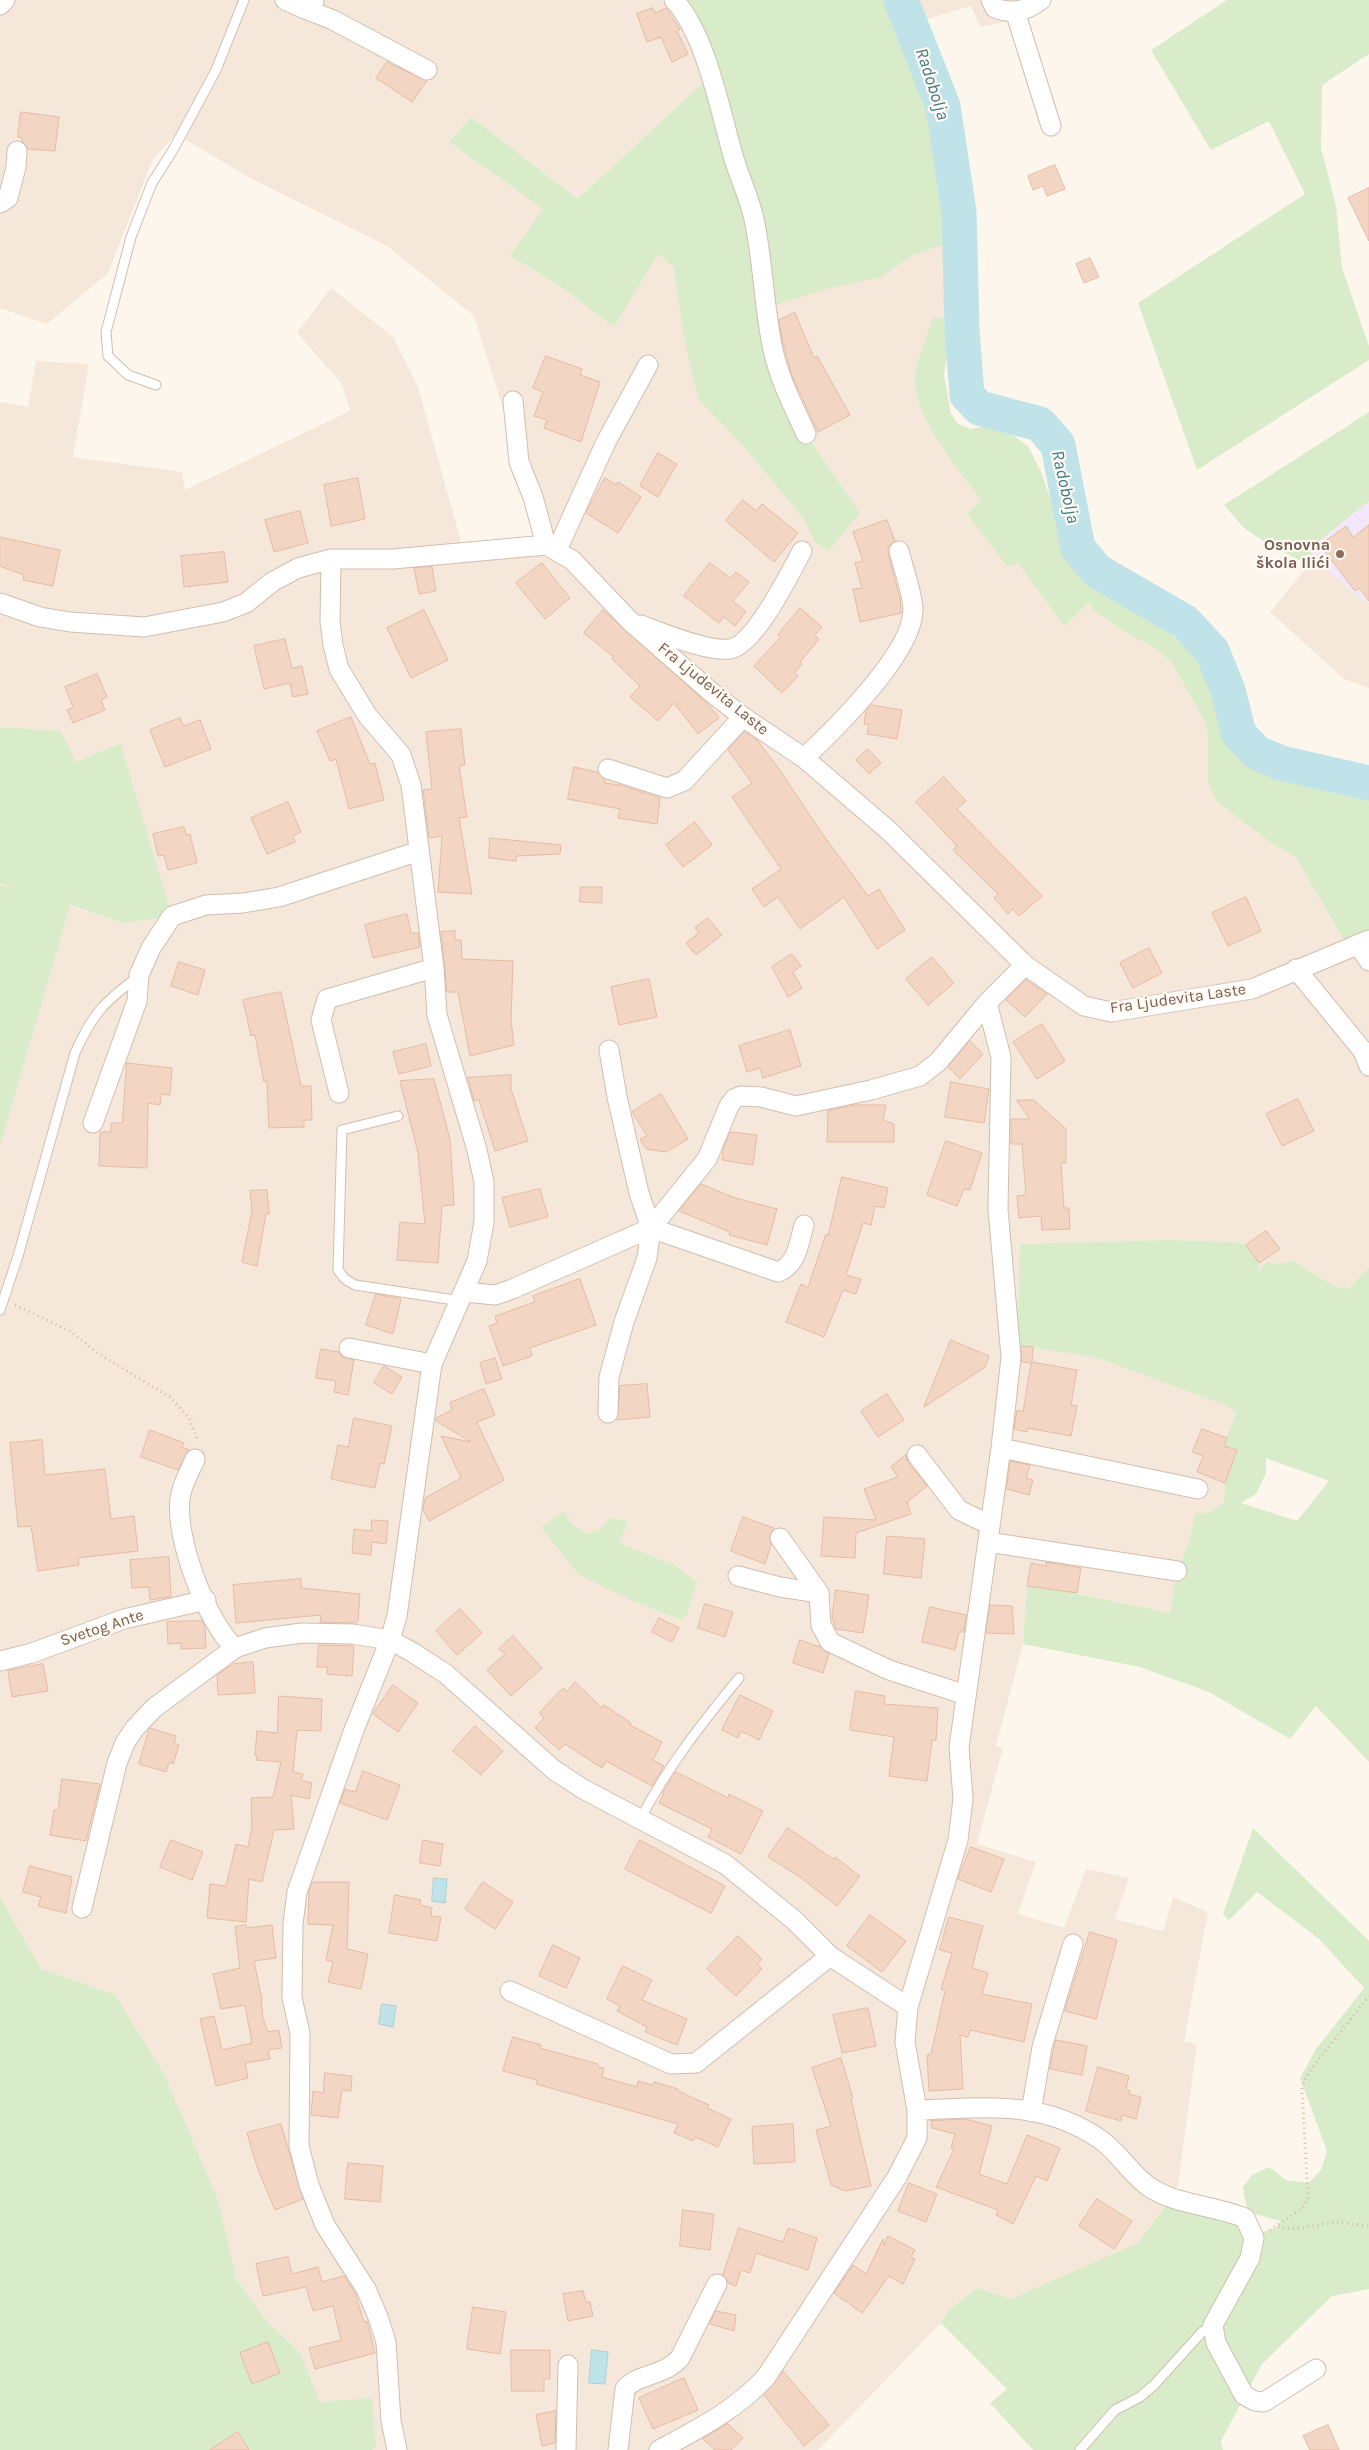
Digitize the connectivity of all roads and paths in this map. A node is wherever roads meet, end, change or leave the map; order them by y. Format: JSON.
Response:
{"nodes":[{"id":1,"x":5,"y":0,"type":"edge"},
{"id":2,"x":244,"y":0,"type":"edge"},
{"id":3,"x":285,"y":0,"type":"edge"},
{"id":4,"x":674,"y":0,"type":"edge"},
{"id":5,"x":991,"y":0,"type":"edge"},
{"id":6,"x":1041,"y":0,"type":"edge"},
{"id":7,"x":0,"y":5,"type":"edge"},
{"id":8,"x":311,"y":5,"type":"edge"},
{"id":9,"x":1015,"y":11,"type":"junction"},
{"id":10,"x":427,"y":70,"type":"dead end"},
{"id":11,"x":1051,"y":126,"type":"dead end"},
{"id":12,"x":17,"y":151,"type":"dead end"},
{"id":13,"x":0,"y":203,"type":"edge"},
{"id":14,"x":648,"y":365,"type":"dead end"},
{"id":15,"x":156,"y":385,"type":"dead end"},
{"id":16,"x":513,"y":401,"type":"dead end"},
{"id":17,"x":806,"y":434,"type":"dead end"},
{"id":18,"x":552,"y":547,"type":"junction"},
{"id":19,"x":802,"y":551,"type":"dead end"},
{"id":20,"x":899,"y":551,"type":"dead end"},
{"id":21,"x":332,"y":559,"type":"junction"},
{"id":22,"x":0,"y":603,"type":"edge"},
{"id":23,"x":630,"y":621,"type":"junction"},
{"id":24,"x":743,"y":717,"type":"junction"},
{"id":25,"x":804,"y":758,"type":"junction"},
{"id":26,"x":608,"y":770,"type":"dead end"},
{"id":27,"x":419,"y":851,"type":"junction"},
{"id":28,"x":1364,"y":942,"type":"edge"},
{"id":29,"x":1369,"y":960,"type":"edge"},
{"id":30,"x":1025,"y":965,"type":"junction"},
{"id":31,"x":434,"y":968,"type":"junction"},
{"id":32,"x":1296,"y":969,"type":"junction"},
{"id":33,"x":139,"y":975,"type":"junction"},
{"id":34,"x":987,"y":1003,"type":"junction"},
{"id":35,"x":609,"y":1050,"type":"dead end"},
{"id":36,"x":1369,"y":1066,"type":"edge"},
{"id":37,"x":339,"y":1093,"type":"dead end"},
{"id":38,"x":398,"y":1116,"type":"dead end"},
{"id":39,"x":93,"y":1123,"type":"dead end"},
{"id":40,"x":804,"y":1225,"type":"dead end"},
{"id":41,"x":651,"y":1228,"type":"junction"},
{"id":42,"x":463,"y":1296,"type":"junction"},
{"id":43,"x":3,"y":1300,"type":"junction"},
{"id":44,"x":0,"y":1310,"type":"edge"},
{"id":45,"x":349,"y":1348,"type":"dead end"},
{"id":46,"x":432,"y":1364,"type":"junction"},
{"id":47,"x":608,"y":1414,"type":"dead end"},
{"id":48,"x":1001,"y":1448,"type":"junction"},
{"id":49,"x":917,"y":1455,"type":"dead end"},
{"id":50,"x":195,"y":1459,"type":"joint"},
{"id":51,"x":1198,"y":1489,"type":"dead end"},
{"id":52,"x":989,"y":1533,"type":"junction"},
{"id":53,"x":780,"y":1538,"type":"dead end"},
{"id":54,"x":1177,"y":1572,"type":"dead end"},
{"id":55,"x":738,"y":1576,"type":"dead end"},
{"id":56,"x":820,"y":1593,"type":"junction"},
{"id":57,"x":206,"y":1600,"type":"junction"},
{"id":58,"x":390,"y":1640,"type":"junction"},
{"id":59,"x":235,"y":1648,"type":"junction"},
{"id":60,"x":0,"y":1661,"type":"edge"},
{"id":61,"x":739,"y":1678,"type":"dead end"},
{"id":62,"x":966,"y":1695,"type":"junction"},
{"id":63,"x":641,"y":1818,"type":"junction"},
{"id":64,"x":82,"y":1908,"type":"dead end"},
{"id":65,"x":1073,"y":1944,"type":"dead end"},
{"id":66,"x":830,"y":1956,"type":"junction"},
{"id":67,"x":510,"y":1991,"type":"dead end"},
{"id":68,"x":1369,"y":1996,"type":"edge"},
{"id":69,"x":908,"y":2007,"type":"junction"},
{"id":70,"x":917,"y":2110,"type":"junction"},
{"id":71,"x":1031,"y":2112,"type":"junction"},
{"id":72,"x":1369,"y":2226,"type":"edge"},
{"id":73,"x":1278,"y":2227,"type":"junction"},
{"id":74,"x":1253,"y":2235,"type":"junction"},
{"id":75,"x":717,"y":2284,"type":"dead end"},
{"id":76,"x":1213,"y":2325,"type":"junction"},
{"id":77,"x":568,"y":2365,"type":"dead end"},
{"id":78,"x":1316,"y":2369,"type":"dead end"},
{"id":79,"x":397,"y":2450,"type":"edge"},
{"id":80,"x":566,"y":2450,"type":"edge"},
{"id":81,"x":618,"y":2450,"type":"edge"},
{"id":82,"x":659,"y":2450,"type":"edge"},
{"id":83,"x":1080,"y":2450,"type":"edge"}],
"edges":[{"from":1,"to":7,"type":"street"},
{"from":2,"to":15,"type":"lane"},
{"from":3,"to":8,"type":"street"},
{"from":4,"to":17,"type":"street"},
{"from":5,"to":9,"type":"street"},
{"from":6,"to":9,"type":"street"},
{"from":8,"to":10,"type":"street"},
{"from":9,"to":11,"type":"street"},
{"from":12,"to":13,"type":"street"},
{"from":14,"to":18,"type":"street"},
{"from":16,"to":18,"type":"street"},
{"from":18,"to":21,"type":"street"},
{"from":18,"to":23,"type":"street","name":"Fra Ljudevita Laste"},
{"from":19,"to":23,"type":"street"},
{"from":20,"to":25,"type":"street"},
{"from":21,"to":22,"type":"street"},
{"from":21,"to":27,"type":"street"},
{"from":23,"to":24,"type":"street","name":"Fra Ljudevita Laste"},
{"from":24,"to":25,"type":"street","name":"Fra Ljudevita Laste"},
{"from":24,"to":26,"type":"street"},
{"from":25,"to":30,"type":"street","name":"Fra Ljudevita Laste"},
{"from":27,"to":31,"type":"street"},
{"from":27,"to":33,"type":"street"},
{"from":28,"to":29,"type":"street"},
{"from":28,"to":32,"type":"street","name":"Fra Ljudevita Laste"},
{"from":30,"to":32,"type":"street","name":"Fra Ljudevita Laste"},
{"from":30,"to":34,"type":"street"},
{"from":31,"to":37,"type":"street"},
{"from":31,"to":42,"type":"street"},
{"from":32,"to":36,"type":"street"},
{"from":33,"to":39,"type":"street"},
{"from":33,"to":43,"type":"lane"},
{"from":34,"to":41,"type":"street"},
{"from":34,"to":48,"type":"street"},
{"from":35,"to":41,"type":"street"},
{"from":38,"to":42,"type":"lane"},
{"from":40,"to":41,"type":"street"},
{"from":41,"to":42,"type":"street"},
{"from":41,"to":47,"type":"street"},
{"from":42,"to":46,"type":"street"},
{"from":43,"to":44,"type":"lane"},
{"from":43,"to":50,"type":"path"},
{"from":45,"to":46,"type":"street"},
{"from":46,"to":58,"type":"street"},
{"from":48,"to":51,"type":"street"},
{"from":48,"to":52,"type":"street"},
{"from":49,"to":52,"type":"street"},
{"from":50,"to":57,"type":"street"},
{"from":52,"to":54,"type":"street"},
{"from":52,"to":62,"type":"street"},
{"from":53,"to":56,"type":"street"},
{"from":55,"to":56,"type":"street"},
{"from":56,"to":62,"type":"street"},
{"from":57,"to":59,"type":"street"},
{"from":57,"to":60,"type":"street","name":"Svetog Ante"},
{"from":58,"to":59,"type":"street"},
{"from":58,"to":63,"type":"street"},
{"from":58,"to":79,"type":"street"},
{"from":59,"to":64,"type":"street"},
{"from":61,"to":63,"type":"lane"},
{"from":62,"to":69,"type":"street"},
{"from":63,"to":66,"type":"street"},
{"from":65,"to":71,"type":"street"},
{"from":66,"to":67,"type":"street"},
{"from":66,"to":69,"type":"street"},
{"from":68,"to":73,"type":"path"},
{"from":69,"to":70,"type":"street"},
{"from":70,"to":71,"type":"street"},
{"from":70,"to":82,"type":"street"},
{"from":71,"to":74,"type":"street"},
{"from":72,"to":73,"type":"path"},
{"from":73,"to":74,"type":"path"},
{"from":74,"to":76,"type":"street"},
{"from":75,"to":81,"type":"street"},
{"from":76,"to":78,"type":"street"},
{"from":76,"to":83,"type":"lane"},
{"from":77,"to":80,"type":"street"}]}
